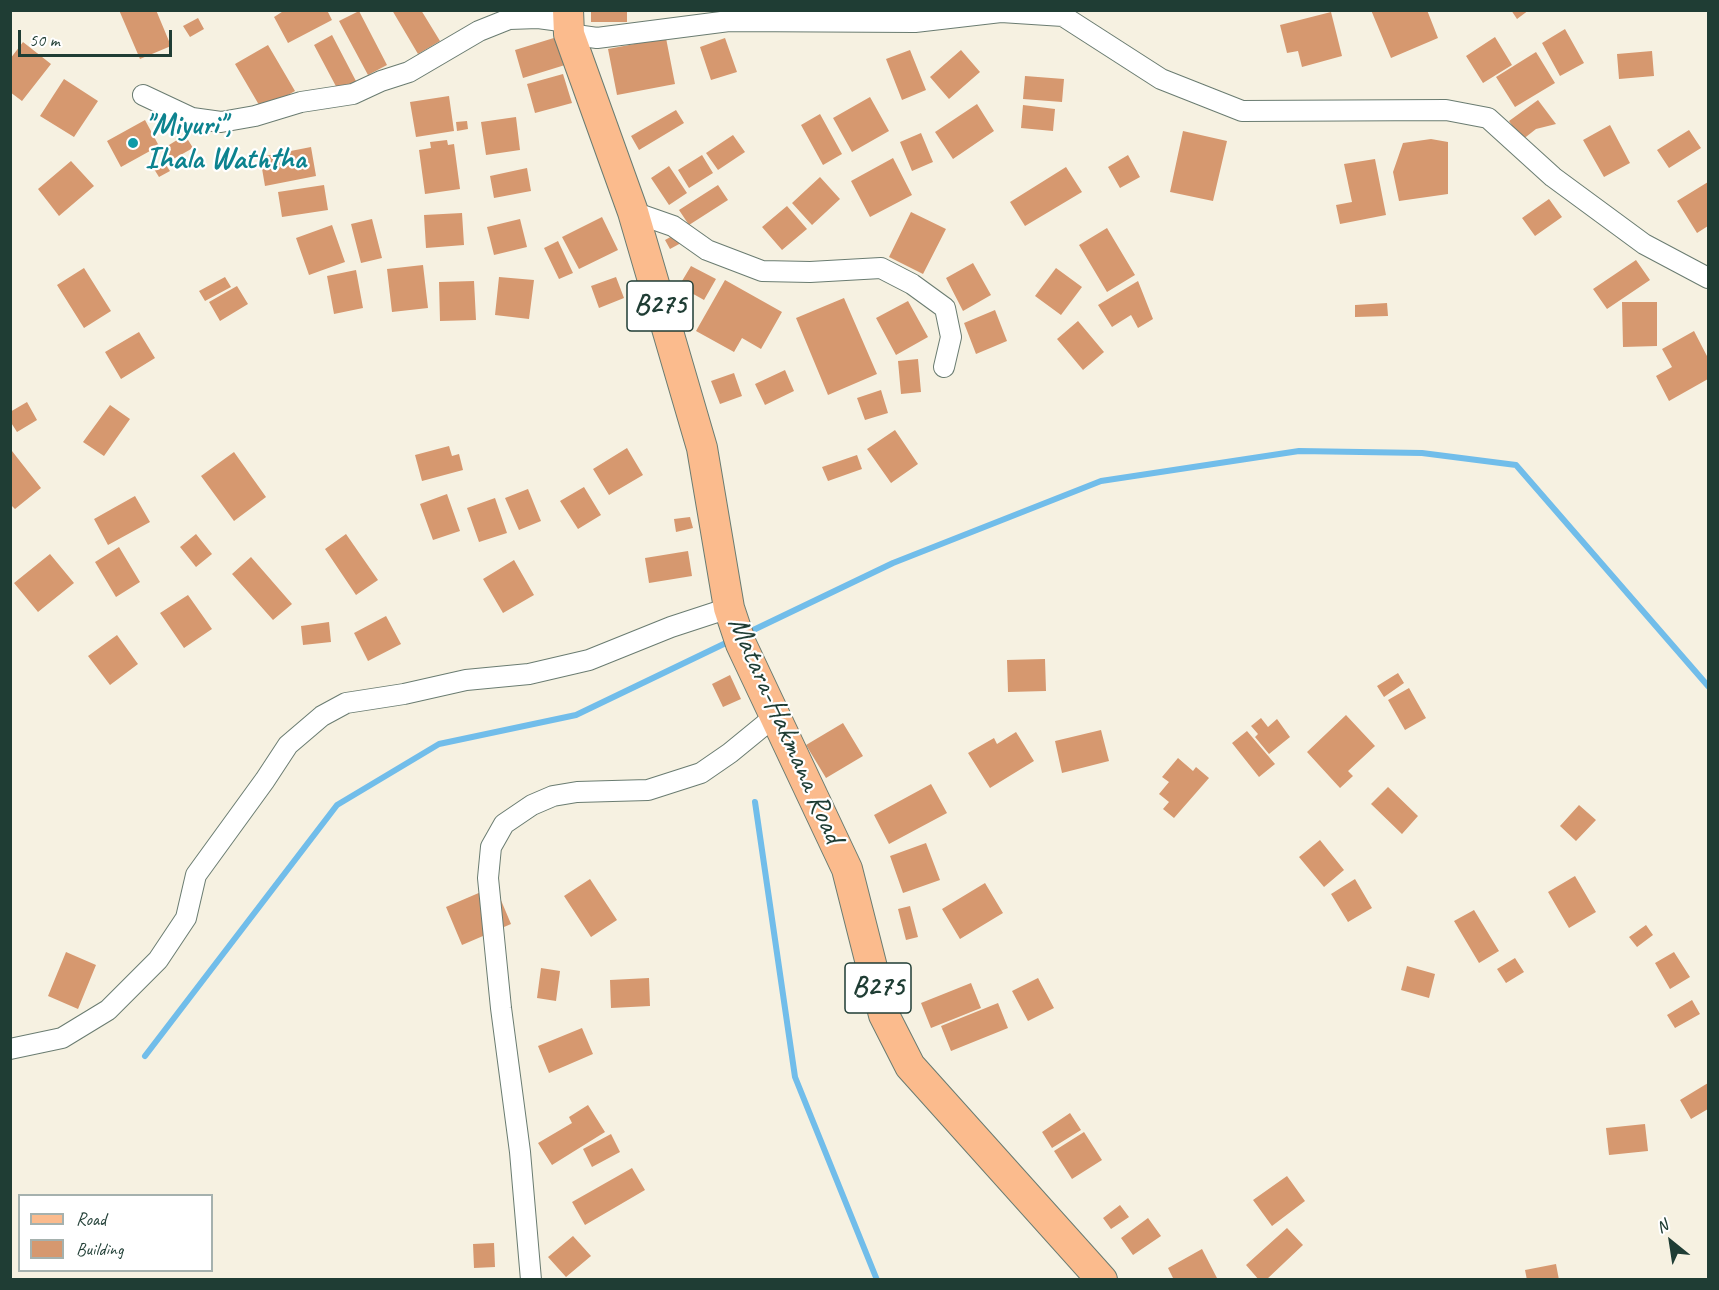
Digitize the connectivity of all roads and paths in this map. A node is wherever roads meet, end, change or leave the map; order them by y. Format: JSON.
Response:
{"nodes":[{"id":1,"x":568,"y":22,"type":"edge"},
{"id":2,"x":143,"y":95,"type":"dead end"},
{"id":3,"x":633,"y":212,"type":"junction"},
{"id":4,"x":1708,"y":278,"type":"edge"},
{"id":5,"x":944,"y":367,"type":"dead end"},
{"id":6,"x":729,"y":608,"type":"junction"},
{"id":7,"x":774,"y":717,"type":"junction"},
{"id":8,"x":10,"y":1049,"type":"edge"},
{"id":9,"x":531,"y":1280,"type":"edge"},
{"id":10,"x":1102,"y":1280,"type":"edge"}],
"edges":[{"from":1,"to":2,"type":"street"},
{"from":1,"to":3,"type":"main road","name":"Matara-Hakmana Road","number":"B275"},
{"from":1,"to":4,"type":"street"},
{"from":3,"to":5,"type":"street"},
{"from":3,"to":6,"type":"main road","name":"Matara-Hakmana Road","number":"B275"},
{"from":6,"to":7,"type":"main road","name":"Matara-Hakmana Road","number":"B275"},
{"from":6,"to":8,"type":"street"},
{"from":7,"to":9,"type":"street"},
{"from":7,"to":10,"type":"main road","name":"Matara-Hakmana Road","number":"B275"}]}
